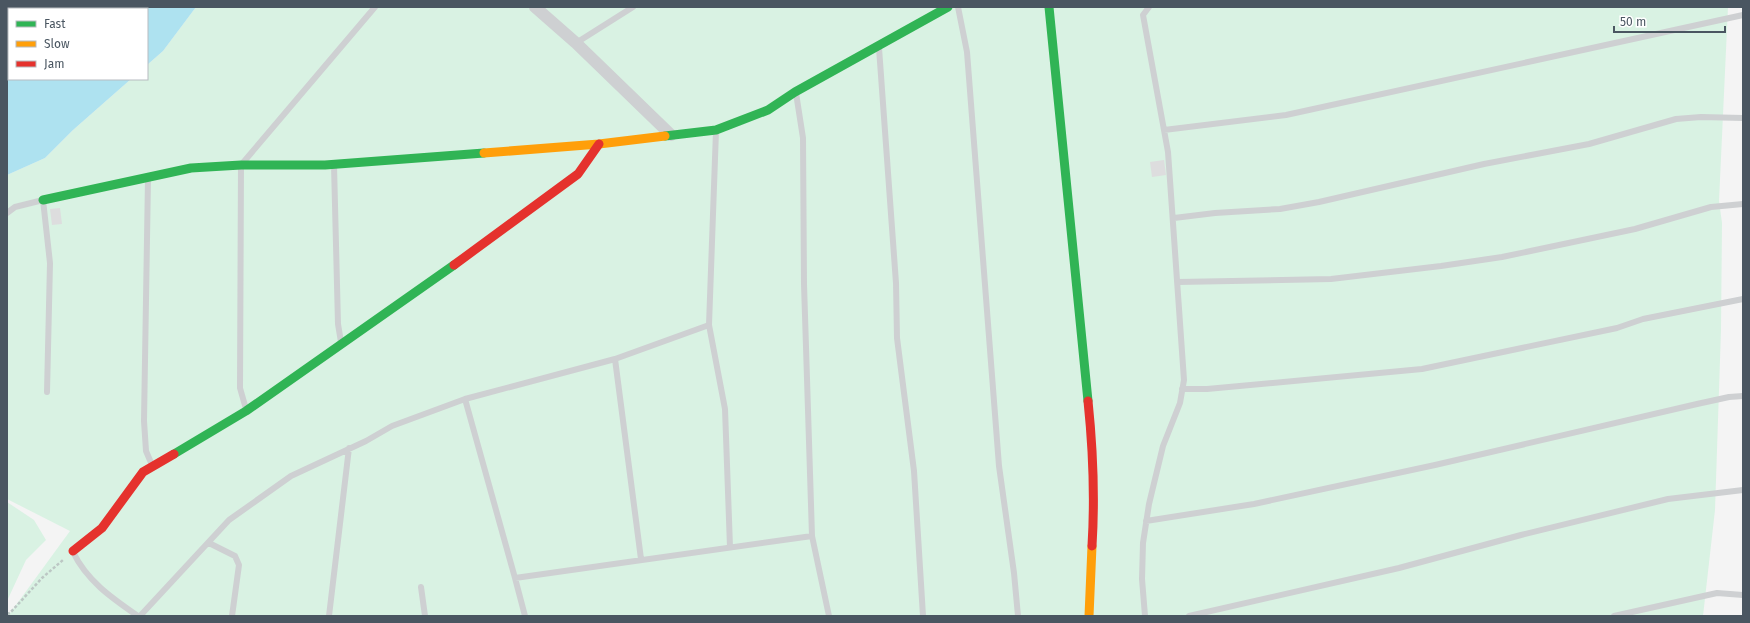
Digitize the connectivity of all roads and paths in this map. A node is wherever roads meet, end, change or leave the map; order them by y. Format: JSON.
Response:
{"nodes":[{"id":1,"x":375,"y":7,"type":"edge"},
{"id":2,"x":535,"y":7,"type":"edge"},
{"id":3,"x":633,"y":7,"type":"edge"},
{"id":4,"x":948,"y":7,"type":"edge"},
{"id":5,"x":958,"y":7,"type":"edge"},
{"id":6,"x":1049,"y":7,"type":"edge"},
{"id":7,"x":1149,"y":7,"type":"edge"},
{"id":8,"x":1743,"y":15,"type":"edge"},
{"id":9,"x":576,"y":43,"type":"junction"},
{"id":10,"x":879,"y":45,"type":"junction"},
{"id":11,"x":795,"y":92,"type":"junction"},
{"id":12,"x":1743,"y":118,"type":"edge"},
{"id":13,"x":716,"y":130,"type":"junction"},
{"id":14,"x":1164,"y":130,"type":"junction"},
{"id":15,"x":671,"y":135,"type":"junction"},
{"id":16,"x":600,"y":144,"type":"junction"},
{"id":17,"x":241,"y":164,"type":"junction"},
{"id":18,"x":334,"y":164,"type":"junction"},
{"id":19,"x":148,"y":177,"type":"junction"},
{"id":20,"x":43,"y":200,"type":"junction"},
{"id":21,"x":1743,"y":204,"type":"edge"},
{"id":22,"x":7,"y":213,"type":"edge"},
{"id":23,"x":1174,"y":218,"type":"junction"},
{"id":24,"x":1178,"y":282,"type":"junction"},
{"id":25,"x":1743,"y":299,"type":"edge"},
{"id":26,"x":709,"y":325,"type":"junction"},
{"id":27,"x":341,"y":343,"type":"junction"},
{"id":28,"x":615,"y":358,"type":"junction"},
{"id":29,"x":1182,"y":389,"type":"junction"},
{"id":30,"x":47,"y":392,"type":"dead end"},
{"id":31,"x":1743,"y":396,"type":"edge"},
{"id":32,"x":464,"y":399,"type":"junction"},
{"id":33,"x":246,"y":411,"type":"junction"},
{"id":34,"x":349,"y":448,"type":"junction"},
{"id":35,"x":153,"y":466,"type":"junction"},
{"id":36,"x":1743,"y":490,"type":"edge"},
{"id":37,"x":1146,"y":521,"type":"junction"},
{"id":38,"x":812,"y":536,"type":"junction"},
{"id":39,"x":208,"y":543,"type":"junction"},
{"id":40,"x":730,"y":547,"type":"junction"},
{"id":41,"x":73,"y":551,"type":"junction"},
{"id":42,"x":641,"y":560,"type":"junction"},
{"id":43,"x":515,"y":578,"type":"junction"},
{"id":44,"x":420,"y":587,"type":"dead end"},
{"id":45,"x":1743,"y":595,"type":"edge"},
{"id":46,"x":7,"y":614,"type":"edge"},
{"id":47,"x":139,"y":616,"type":"edge"},
{"id":48,"x":232,"y":616,"type":"edge"},
{"id":49,"x":329,"y":616,"type":"edge"},
{"id":50,"x":425,"y":616,"type":"edge"},
{"id":51,"x":525,"y":616,"type":"edge"},
{"id":52,"x":829,"y":616,"type":"edge"},
{"id":53,"x":923,"y":616,"type":"edge"},
{"id":54,"x":1018,"y":616,"type":"edge"},
{"id":55,"x":1090,"y":616,"type":"edge"},
{"id":56,"x":1145,"y":616,"type":"edge"},
{"id":57,"x":1189,"y":616,"type":"edge"},
{"id":58,"x":1614,"y":616,"type":"edge"}],
"edges":[{"from":1,"to":17,"type":"lane"},
{"from":2,"to":9,"type":"street"},
{"from":3,"to":9,"type":"lane"},
{"from":4,"to":10,"type":"street"},
{"from":5,"to":54,"type":"lane"},
{"from":6,"to":55,"type":"street"},
{"from":7,"to":14,"type":"lane"},
{"from":8,"to":14,"type":"lane"},
{"from":9,"to":15,"type":"street"},
{"from":10,"to":11,"type":"street"},
{"from":10,"to":53,"type":"lane"},
{"from":11,"to":13,"type":"street"},
{"from":11,"to":38,"type":"lane"},
{"from":12,"to":23,"type":"lane"},
{"from":13,"to":15,"type":"street"},
{"from":13,"to":26,"type":"lane"},
{"from":14,"to":23,"type":"lane"},
{"from":15,"to":16,"type":"street"},
{"from":16,"to":18,"type":"street"},
{"from":16,"to":27,"type":"street"},
{"from":17,"to":18,"type":"street"},
{"from":17,"to":19,"type":"street"},
{"from":17,"to":33,"type":"lane"},
{"from":18,"to":27,"type":"lane"},
{"from":19,"to":20,"type":"street"},
{"from":19,"to":35,"type":"lane"},
{"from":20,"to":22,"type":"lane"},
{"from":20,"to":30,"type":"lane"},
{"from":21,"to":24,"type":"lane"},
{"from":23,"to":24,"type":"lane"},
{"from":24,"to":29,"type":"lane"},
{"from":25,"to":29,"type":"lane"},
{"from":26,"to":28,"type":"lane"},
{"from":26,"to":40,"type":"lane"},
{"from":27,"to":33,"type":"street"},
{"from":28,"to":32,"type":"lane"},
{"from":28,"to":42,"type":"lane"},
{"from":29,"to":37,"type":"lane"},
{"from":31,"to":37,"type":"lane"},
{"from":32,"to":34,"type":"lane"},
{"from":32,"to":43,"type":"lane"},
{"from":33,"to":35,"type":"street"},
{"from":34,"to":39,"type":"lane"},
{"from":34,"to":49,"type":"lane"},
{"from":35,"to":41,"type":"street"},
{"from":36,"to":57,"type":"lane"},
{"from":37,"to":56,"type":"lane"},
{"from":38,"to":40,"type":"lane"},
{"from":38,"to":52,"type":"lane"},
{"from":39,"to":47,"type":"lane"},
{"from":39,"to":48,"type":"lane"},
{"from":40,"to":42,"type":"lane"},
{"from":41,"to":46,"type":"path"},
{"from":41,"to":47,"type":"lane"},
{"from":42,"to":43,"type":"lane"},
{"from":43,"to":51,"type":"lane"},
{"from":44,"to":50,"type":"lane"},
{"from":45,"to":58,"type":"lane"}]}
